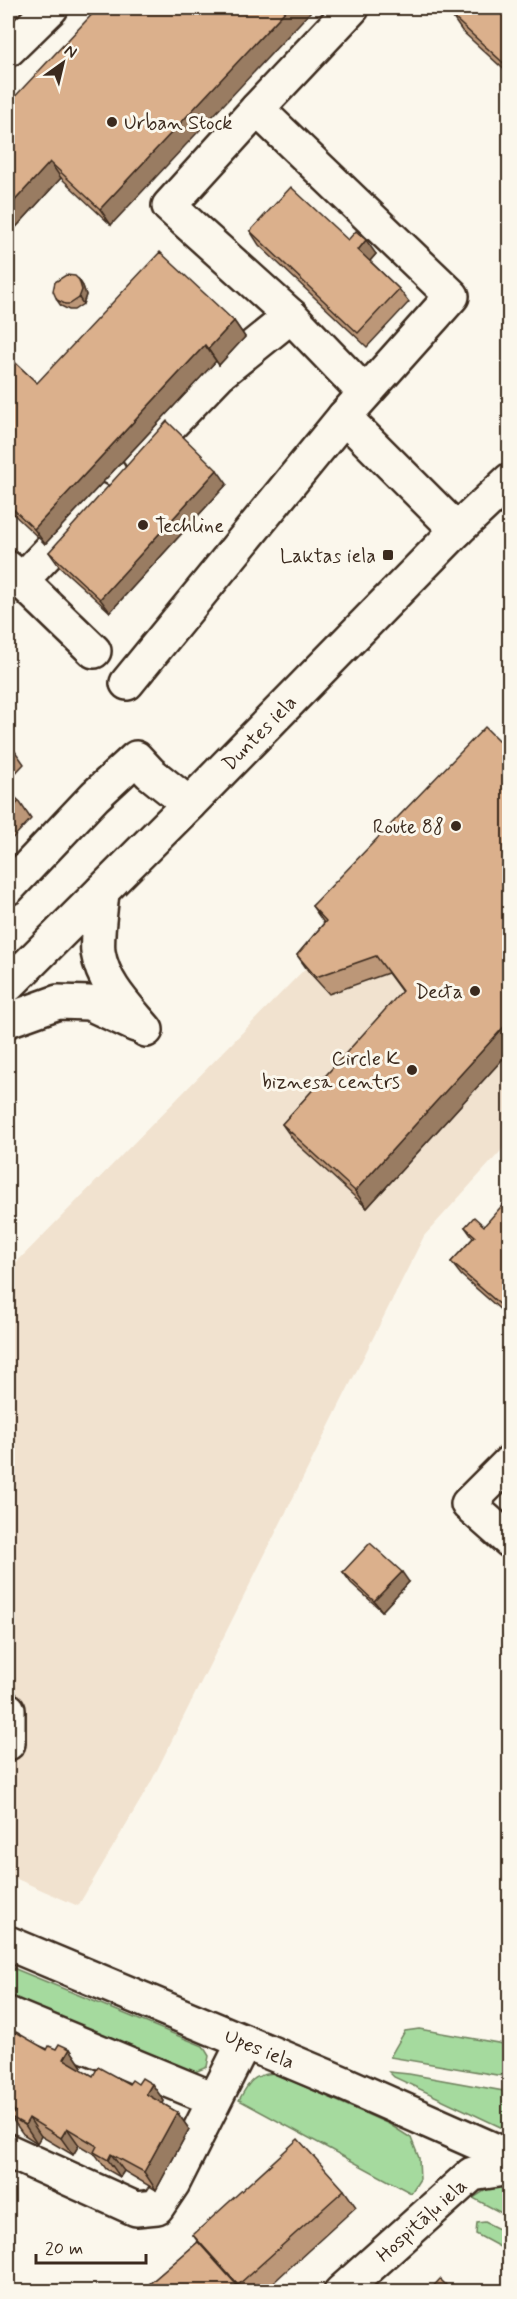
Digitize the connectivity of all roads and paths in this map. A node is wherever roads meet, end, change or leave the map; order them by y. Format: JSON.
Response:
{"nodes":[{"id":1,"x":51,"y":8,"type":"edge"},
{"id":2,"x":352,"y":8,"type":"edge"},
{"id":3,"x":8,"y":47,"type":"edge"},
{"id":4,"x":257,"y":109,"type":"junction"},
{"id":5,"x":291,"y":316,"type":"junction"},
{"id":6,"x":355,"y":405,"type":"junction"},
{"id":7,"x":504,"y":494,"type":"edge"},
{"id":8,"x":457,"y":530,"type":"junction"},
{"id":9,"x":14,"y":574,"type":"edge"},
{"id":10,"x":94,"y":651,"type":"dead end"},
{"id":11,"x":128,"y":683,"type":"dead end"},
{"id":12,"x":189,"y":804,"type":"junction"},
{"id":13,"x":8,"y":888,"type":"edge"},
{"id":14,"x":102,"y":891,"type":"junction"},
{"id":15,"x":8,"y":985,"type":"edge"},
{"id":16,"x":8,"y":1020,"type":"edge"},
{"id":17,"x":510,"y":1462,"type":"edge"},
{"id":18,"x":510,"y":1541,"type":"edge"},
{"id":19,"x":8,"y":1710,"type":"edge"},
{"id":20,"x":8,"y":1743,"type":"edge"},
{"id":21,"x":8,"y":1943,"type":"edge"},
{"id":22,"x":8,"y":2014,"type":"edge"},
{"id":23,"x":244,"y":2042,"type":"junction"},
{"id":24,"x":214,"y":2099,"type":"junction"},
{"id":25,"x":8,"y":2151,"type":"edge"},
{"id":26,"x":510,"y":2157,"type":"edge"},
{"id":27,"x":510,"y":2168,"type":"edge"},
{"id":28,"x":341,"y":2292,"type":"edge"}],
"edges":[{"from":1,"to":3,"type":"street"},
{"from":2,"to":4,"type":"street"},
{"from":4,"to":5,"type":"street"},
{"from":4,"to":6,"type":"street"},
{"from":5,"to":6,"type":"street"},
{"from":5,"to":9,"type":"street"},
{"from":6,"to":8,"type":"street"},
{"from":6,"to":11,"type":"street"},
{"from":7,"to":8,"type":"street","name":"Duntes iela"},
{"from":8,"to":12,"type":"street","name":"Duntes iela"},
{"from":9,"to":10,"type":"street"},
{"from":12,"to":13,"type":"street"},
{"from":12,"to":14,"type":"street","name":"Duntes iela"},
{"from":14,"to":15,"type":"street","name":"Duntes iela"},
{"from":14,"to":16,"type":"street"},
{"from":17,"to":18,"type":"street"},
{"from":19,"to":20,"type":"street"},
{"from":21,"to":23,"type":"street","name":"Upes iela"},
{"from":22,"to":24,"type":"street"},
{"from":23,"to":24,"type":"street"},
{"from":23,"to":26,"type":"street","name":"Upes iela"},
{"from":24,"to":25,"type":"street"},
{"from":27,"to":28,"type":"street","name":"Hospitāļu iela"}]}
